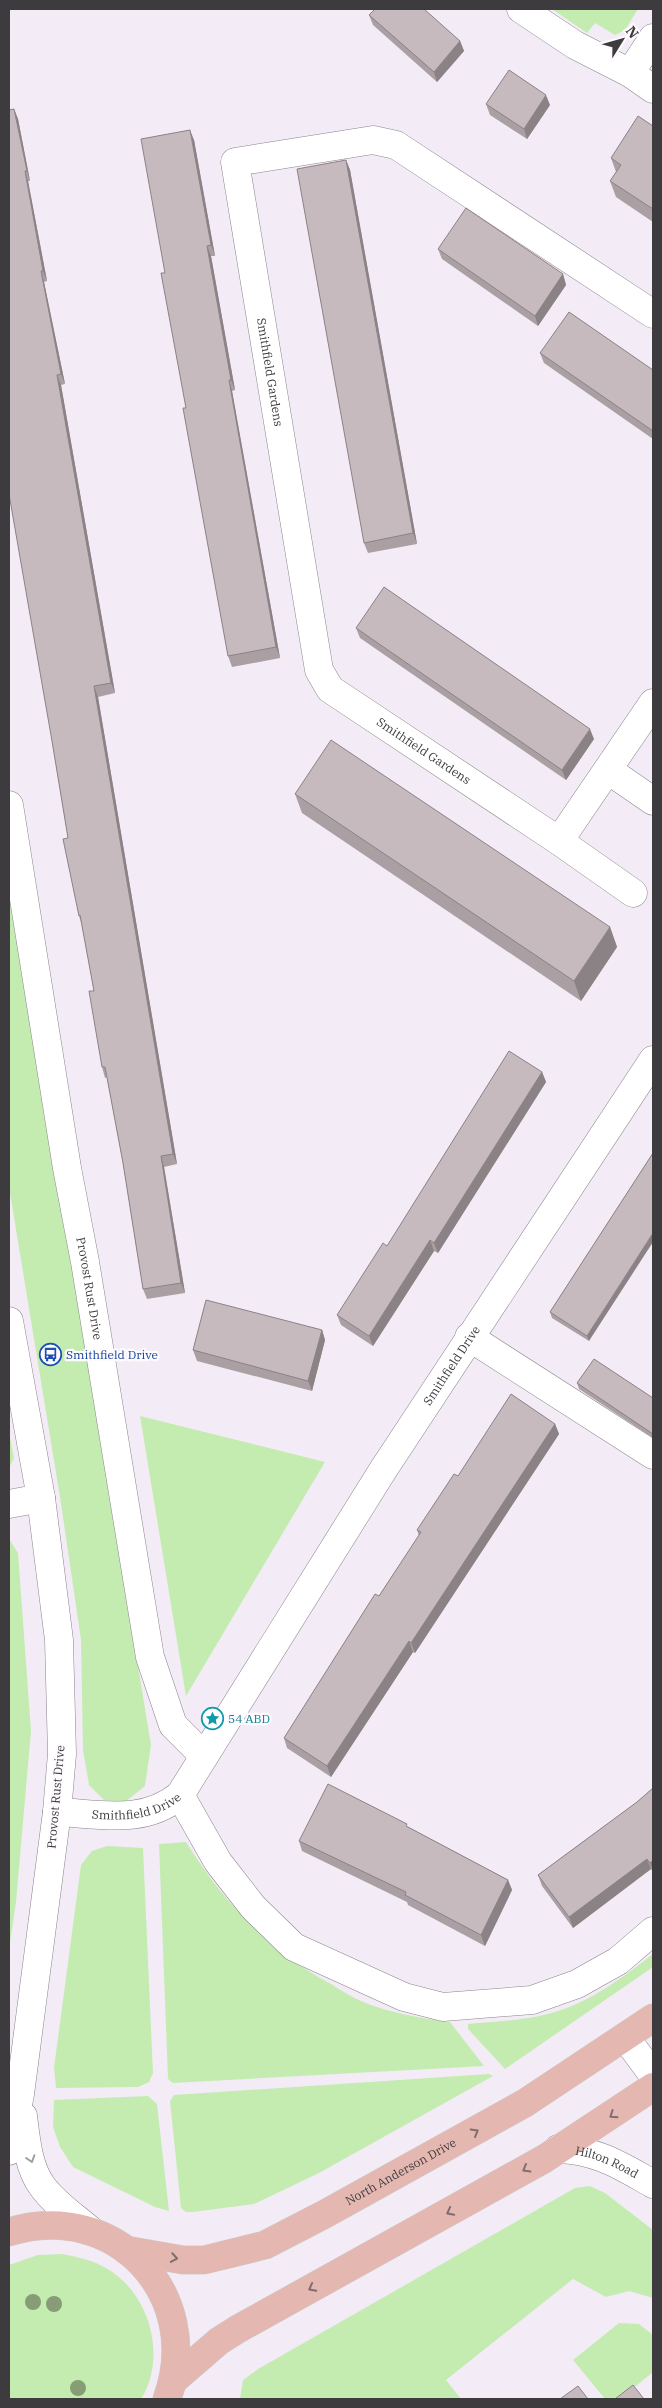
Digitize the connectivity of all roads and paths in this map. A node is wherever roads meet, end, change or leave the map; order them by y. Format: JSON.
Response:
{"nodes":[{"id":1,"x":521,"y":9,"type":"edge"},
{"id":2,"x":653,"y":38,"type":"edge"},
{"id":3,"x":630,"y":73,"type":"junction"},
{"id":4,"x":653,"y":89,"type":"edge"},
{"id":5,"x":653,"y":314,"type":"edge"},
{"id":6,"x":653,"y":703,"type":"edge"},
{"id":7,"x":608,"y":770,"type":"junction"},
{"id":8,"x":653,"y":801,"type":"edge"},
{"id":9,"x":9,"y":805,"type":"edge"},
{"id":10,"x":559,"y":841,"type":"junction"},
{"id":11,"x":633,"y":893,"type":"dead end"},
{"id":12,"x":653,"y":1060,"type":"edge"},
{"id":13,"x":9,"y":1321,"type":"edge"},
{"id":14,"x":469,"y":1337,"type":"junction"},
{"id":15,"x":653,"y":1455,"type":"edge"},
{"id":16,"x":41,"y":1498,"type":"junction"},
{"id":17,"x":9,"y":1504,"type":"edge"},
{"id":18,"x":204,"y":1756,"type":"junction"},
{"id":19,"x":180,"y":1795,"type":"junction"},
{"id":20,"x":57,"y":1812,"type":"junction"},
{"id":21,"x":653,"y":1931,"type":"edge"},
{"id":22,"x":653,"y":2018,"type":"edge"},
{"id":23,"x":625,"y":2037,"type":"junction"},
{"id":24,"x":653,"y":2075,"type":"edge"},
{"id":25,"x":653,"y":2088,"type":"edge"},
{"id":26,"x":20,"y":2094,"type":"junction"},
{"id":27,"x":558,"y":2149,"type":"junction"},
{"id":28,"x":9,"y":2151,"type":"edge"},
{"id":29,"x":653,"y":2184,"type":"edge"},
{"id":30,"x":9,"y":2232,"type":"edge"},
{"id":31,"x":91,"y":2232,"type":"junction"},
{"id":32,"x":126,"y":2250,"type":"junction"},
{"id":33,"x":171,"y":2389,"type":"edge"}],
"edges":[{"from":1,"to":3,"type":"street"},
{"from":2,"to":3,"type":"street"},
{"from":3,"to":4,"type":"street"},
{"from":5,"to":10,"type":"street","name":"Smithfield Gardens"},
{"from":6,"to":7,"type":"street"},
{"from":7,"to":8,"type":"street"},
{"from":7,"to":10,"type":"street"},
{"from":9,"to":18,"type":"street","name":"Provost Rust Drive"},
{"from":10,"to":11,"type":"street"},
{"from":12,"to":14,"type":"street","name":"Smithfield Drive"},
{"from":13,"to":16,"type":"street","name":"Provost Rust Drive"},
{"from":14,"to":15,"type":"street"},
{"from":14,"to":18,"type":"street","name":"Smithfield Drive"},
{"from":16,"to":17,"type":"street"},
{"from":16,"to":20,"type":"street","name":"Provost Rust Drive"},
{"from":18,"to":19,"type":"street","name":"Smithfield Drive"},
{"from":19,"to":20,"type":"street","name":"Smithfield Drive"},
{"from":19,"to":21,"type":"street"},
{"from":20,"to":26,"type":"street","name":"Provost Rust Drive"},
{"from":22,"to":23,"type":"main road","name":"North Anderson Drive"},
{"from":23,"to":24,"type":"street"},
{"from":32,"to":23,"type":"main road","name":"North Anderson Drive","one_way":true},
{"from":25,"to":27,"type":"main road","one_way":true},
{"from":26,"to":28,"type":"street","name":"Provost Rust Drive"},
{"from":26,"to":31,"type":"street","name":"Provost Rust Drive","one_way":true},
{"from":27,"to":29,"type":"street","name":"Hilton Road"},
{"from":27,"to":33,"type":"main road","one_way":true},
{"from":30,"to":31,"type":"main road"},
{"from":31,"to":32,"type":"main road"},
{"from":32,"to":33,"type":"main road"}]}
